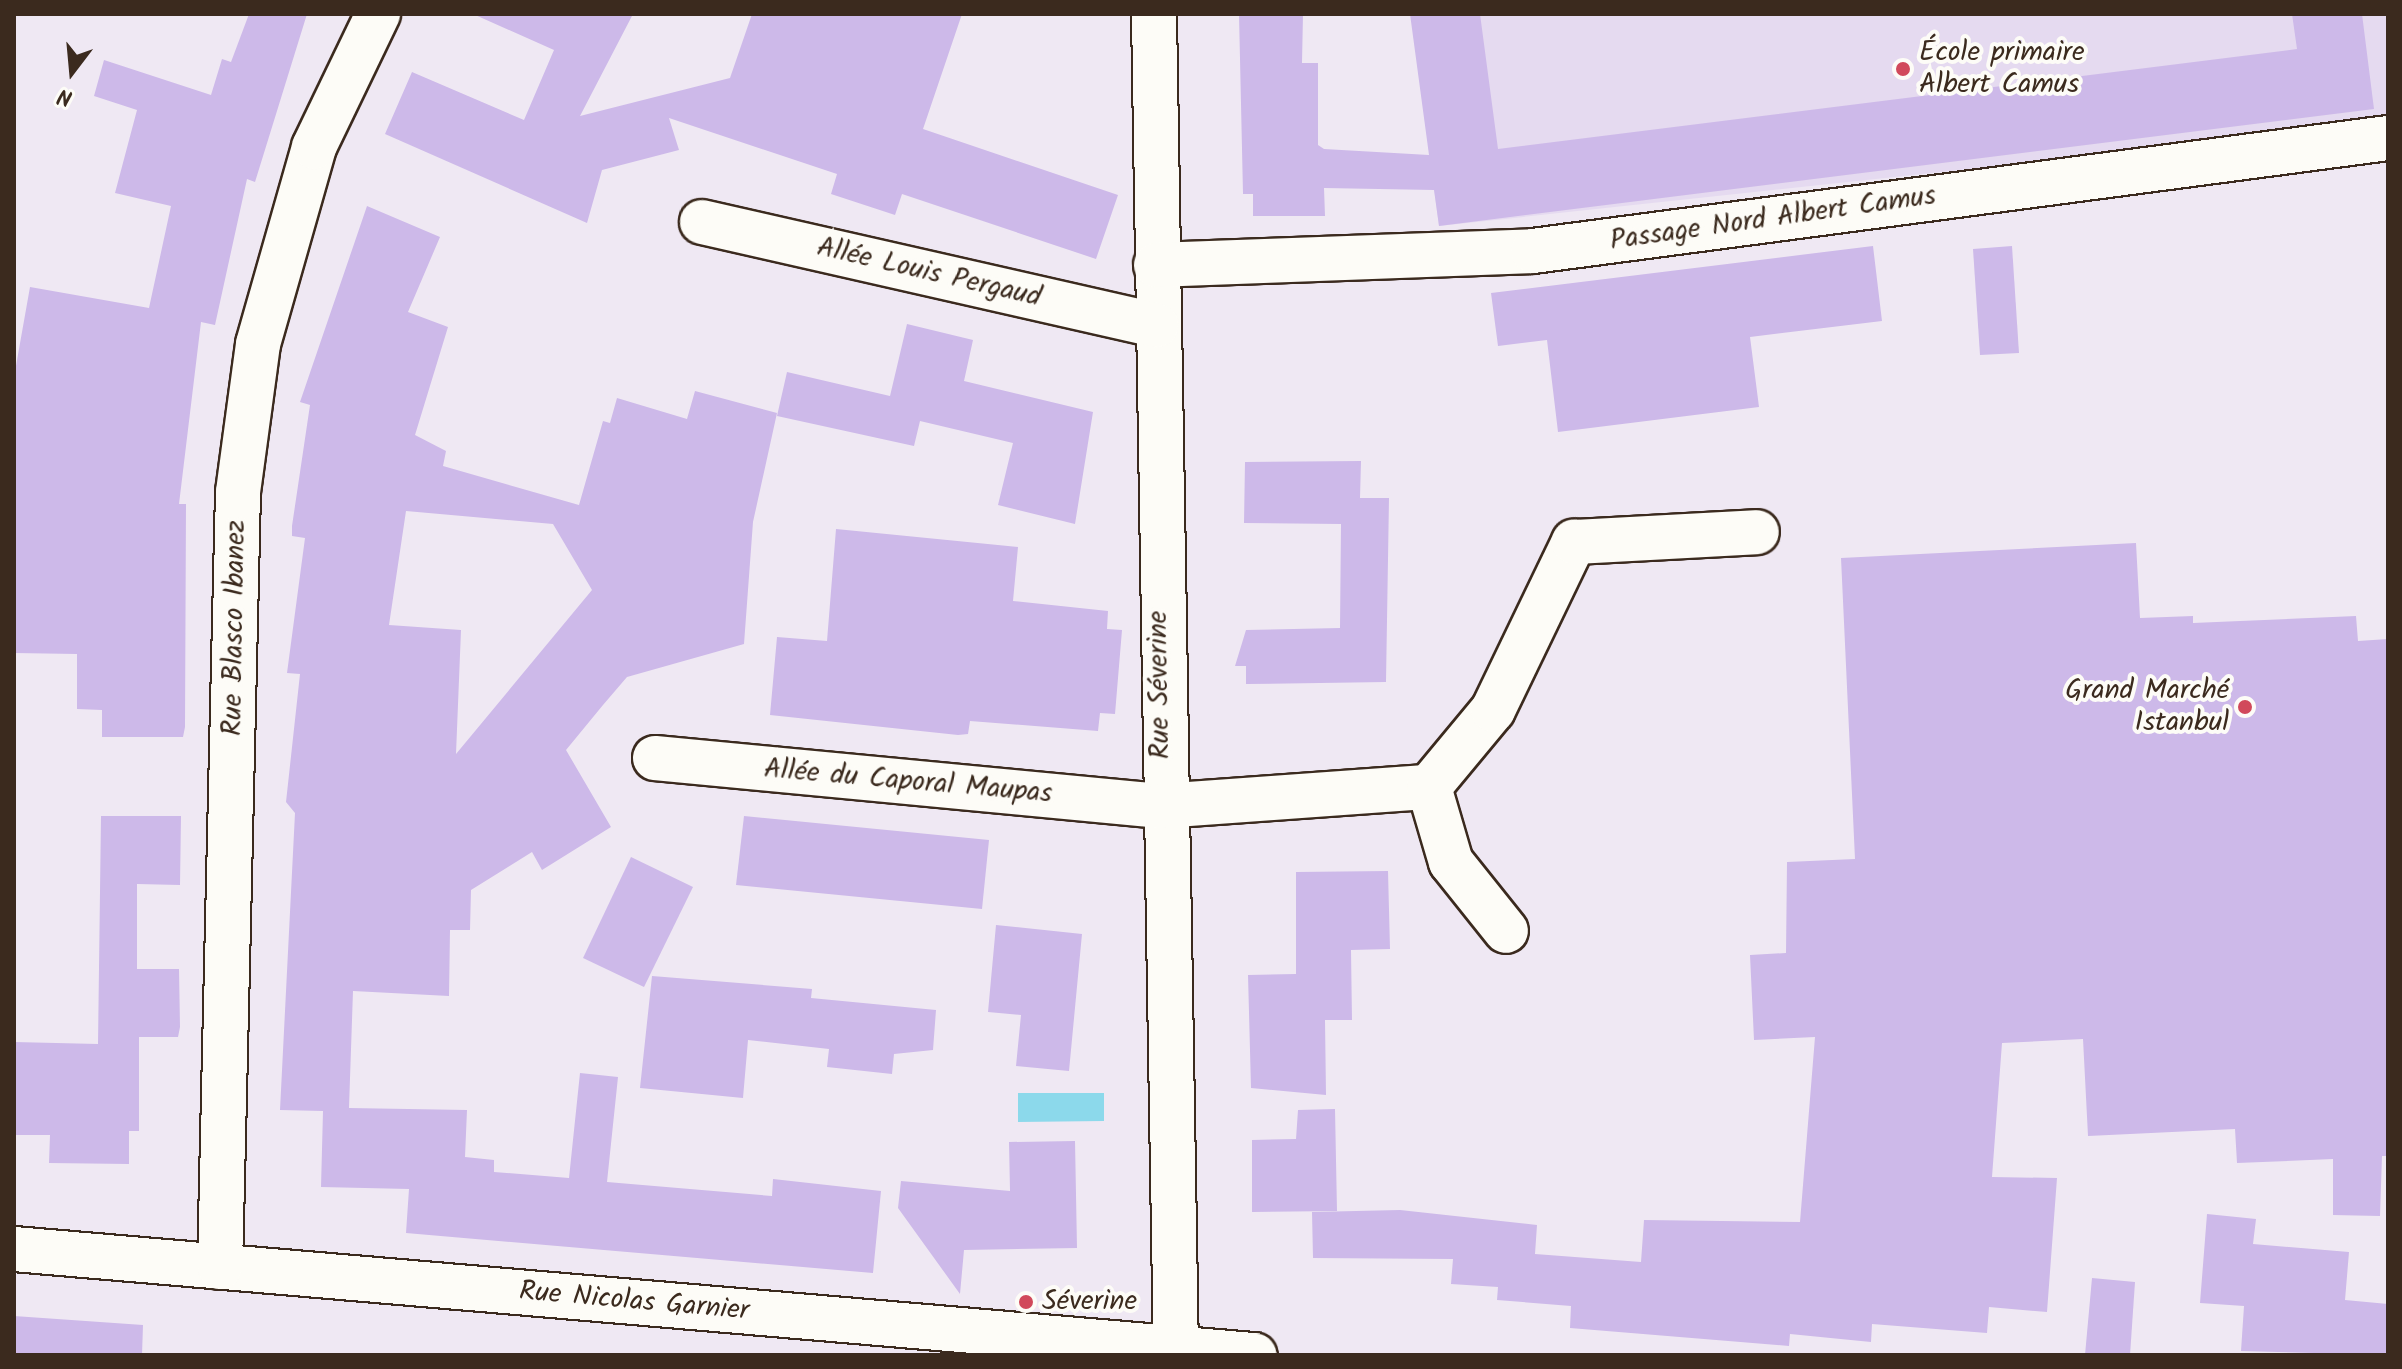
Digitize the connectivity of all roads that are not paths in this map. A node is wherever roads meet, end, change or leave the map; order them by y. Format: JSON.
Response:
{"nodes":[{"id":1,"x":378,"y":14,"type":"edge"},
{"id":2,"x":1154,"y":14,"type":"edge"},
{"id":3,"x":2388,"y":138,"type":"edge"},
{"id":4,"x":702,"y":222,"type":"dead end"},
{"id":5,"x":1156,"y":265,"type":"junction"},
{"id":6,"x":1156,"y":325,"type":"junction"},
{"id":7,"x":1757,"y":532,"type":"dead end"},
{"id":8,"x":655,"y":758,"type":"dead end"},
{"id":9,"x":1429,"y":787,"type":"junction"},
{"id":10,"x":1161,"y":806,"type":"junction"},
{"id":11,"x":1506,"y":931,"type":"dead end"},
{"id":12,"x":14,"y":1249,"type":"edge"},
{"id":13,"x":220,"y":1267,"type":"junction"},
{"id":14,"x":1176,"y":1352,"type":"edge"},
{"id":15,"x":1254,"y":1355,"type":"edge"}],
"edges":[{"from":1,"to":13,"type":"street","name":"Rue Blasco Ibanez"},
{"from":2,"to":5,"type":"street","name":"Rue Séverine"},
{"from":3,"to":5,"type":"street","name":"Passage Nord Albert Camus"},
{"from":4,"to":6,"type":"street","name":"Allée Louis Pergaud"},
{"from":5,"to":6,"type":"street","name":"Rue Séverine"},
{"from":6,"to":10,"type":"street","name":"Rue Séverine"},
{"from":7,"to":9,"type":"street"},
{"from":8,"to":10,"type":"street","name":"Allée du Caporal Maupas"},
{"from":9,"to":10,"type":"street","name":"Allée du Caporal Maupas"},
{"from":9,"to":11,"type":"street"},
{"from":10,"to":14,"type":"street","name":"Rue Séverine"},
{"from":12,"to":13,"type":"street","name":"Rue Nicolas Garnier"},
{"from":13,"to":14,"type":"street","name":"Rue Nicolas Garnier"},
{"from":14,"to":15,"type":"street","name":"Rue Nicolas Garnier"}]}
